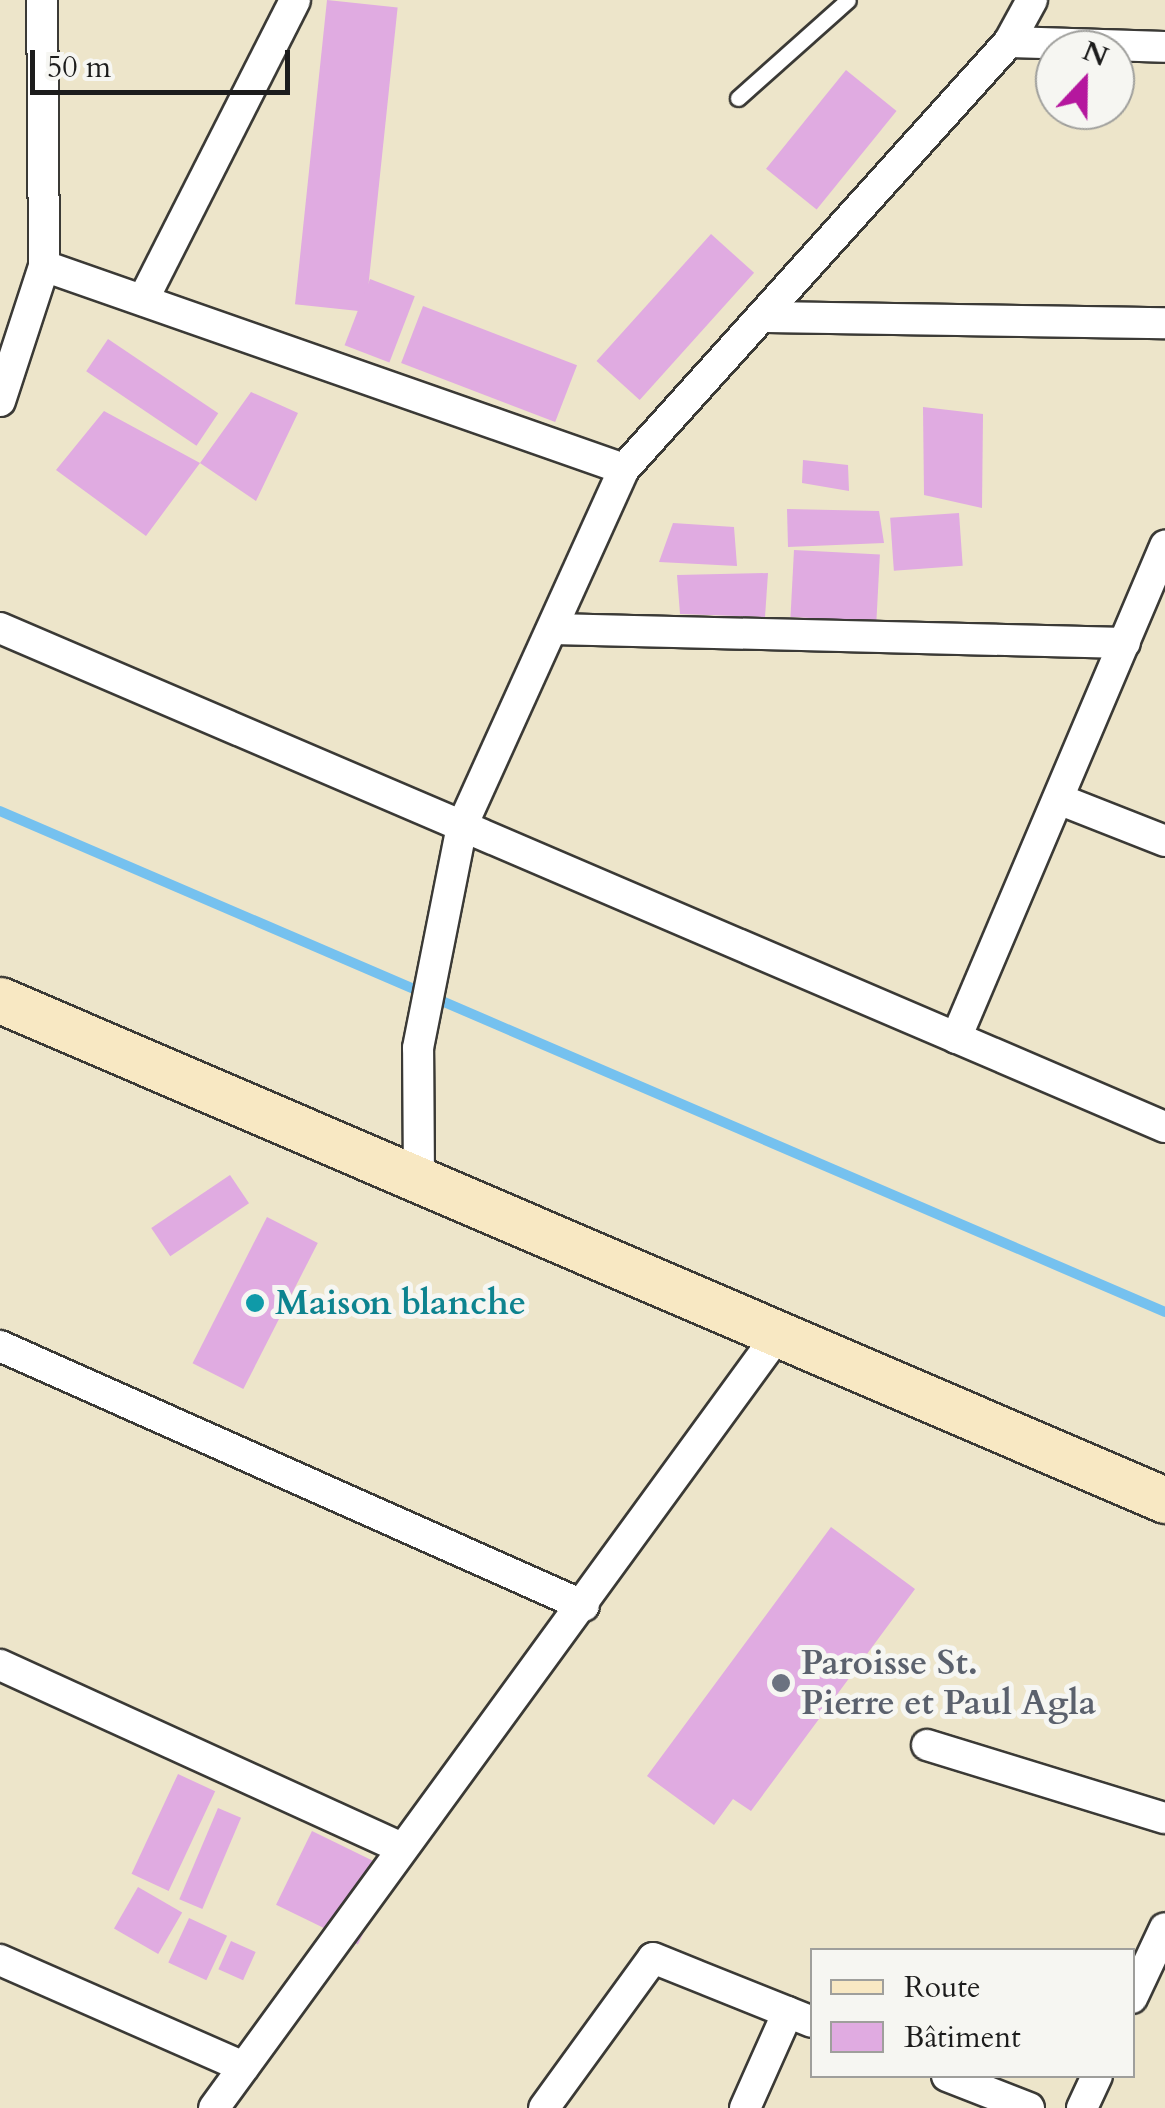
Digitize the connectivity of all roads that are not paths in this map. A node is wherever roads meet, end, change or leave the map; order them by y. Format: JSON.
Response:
{"nodes":[{"id":1,"x":42,"y":0,"type":"edge"},
{"id":2,"x":295,"y":0,"type":"edge"},
{"id":3,"x":848,"y":0,"type":"edge"},
{"id":4,"x":1032,"y":0,"type":"edge"},
{"id":5,"x":1009,"y":42,"type":"junction"},
{"id":6,"x":1165,"y":47,"type":"edge"},
{"id":7,"x":738,"y":98,"type":"dead end"},
{"id":8,"x":44,"y":266,"type":"junction"},
{"id":9,"x":143,"y":300,"type":"junction"},
{"id":10,"x":766,"y":316,"type":"junction"},
{"id":11,"x":1165,"y":323,"type":"edge"},
{"id":12,"x":0,"y":401,"type":"edge"},
{"id":13,"x":624,"y":470,"type":"junction"},
{"id":14,"x":1165,"y":546,"type":"edge"},
{"id":15,"x":0,"y":628,"type":"edge"},
{"id":16,"x":554,"y":630,"type":"junction"},
{"id":17,"x":1126,"y":643,"type":"junction"},
{"id":18,"x":1061,"y":800,"type":"junction"},
{"id":19,"x":462,"y":826,"type":"junction"},
{"id":20,"x":1165,"y":841,"type":"edge"},
{"id":21,"x":0,"y":1000,"type":"edge"},
{"id":22,"x":956,"y":1038,"type":"junction"},
{"id":23,"x":1165,"y":1128,"type":"edge"},
{"id":24,"x":419,"y":1180,"type":"junction"},
{"id":25,"x":778,"y":1334,"type":"junction"},
{"id":26,"x":0,"y":1346,"type":"edge"},
{"id":27,"x":1165,"y":1500,"type":"edge"},
{"id":28,"x":584,"y":1606,"type":"junction"},
{"id":29,"x":0,"y":1664,"type":"edge"},
{"id":30,"x":927,"y":1745,"type":"dead end"},
{"id":31,"x":1165,"y":1818,"type":"edge"},
{"id":32,"x":402,"y":1848,"type":"junction"},
{"id":33,"x":1165,"y":1928,"type":"edge"},
{"id":34,"x":0,"y":1960,"type":"edge"},
{"id":35,"x":1135,"y":1992,"type":"edge"},
{"id":36,"x":800,"y":2017,"type":"edge"},
{"id":37,"x":244,"y":2067,"type":"junction"},
{"id":38,"x":952,"y":2078,"type":"edge"},
{"id":39,"x":1096,"y":2078,"type":"edge"},
{"id":40,"x":214,"y":2108,"type":"edge"},
{"id":41,"x":544,"y":2108,"type":"edge"},
{"id":42,"x":745,"y":2108,"type":"edge"},
{"id":43,"x":1029,"y":2108,"type":"edge"},
{"id":44,"x":1082,"y":2108,"type":"edge"}],
"edges":[{"from":1,"to":8,"type":"street"},
{"from":2,"to":9,"type":"street"},
{"from":3,"to":7,"type":"lane"},
{"from":4,"to":5,"type":"street"},
{"from":5,"to":6,"type":"street"},
{"from":5,"to":10,"type":"street"},
{"from":8,"to":9,"type":"street"},
{"from":8,"to":12,"type":"street"},
{"from":9,"to":13,"type":"street"},
{"from":10,"to":11,"type":"street"},
{"from":10,"to":13,"type":"street"},
{"from":13,"to":16,"type":"street"},
{"from":14,"to":17,"type":"street"},
{"from":15,"to":19,"type":"street"},
{"from":16,"to":17,"type":"street"},
{"from":16,"to":19,"type":"street"},
{"from":17,"to":18,"type":"street"},
{"from":18,"to":20,"type":"street"},
{"from":18,"to":22,"type":"street"},
{"from":19,"to":22,"type":"street"},
{"from":19,"to":24,"type":"street"},
{"from":21,"to":24,"type":"street"},
{"from":22,"to":23,"type":"street"},
{"from":24,"to":25,"type":"street"},
{"from":25,"to":27,"type":"street"},
{"from":25,"to":28,"type":"street"},
{"from":26,"to":28,"type":"street"},
{"from":28,"to":32,"type":"street"},
{"from":29,"to":32,"type":"street"},
{"from":30,"to":31,"type":"street"},
{"from":32,"to":37,"type":"street"},
{"from":33,"to":35,"type":"street"},
{"from":34,"to":37,"type":"street"},
{"from":36,"to":41,"type":"street"},
{"from":36,"to":42,"type":"street"},
{"from":37,"to":40,"type":"street"},
{"from":38,"to":43,"type":"street"},
{"from":39,"to":44,"type":"street"}]}
